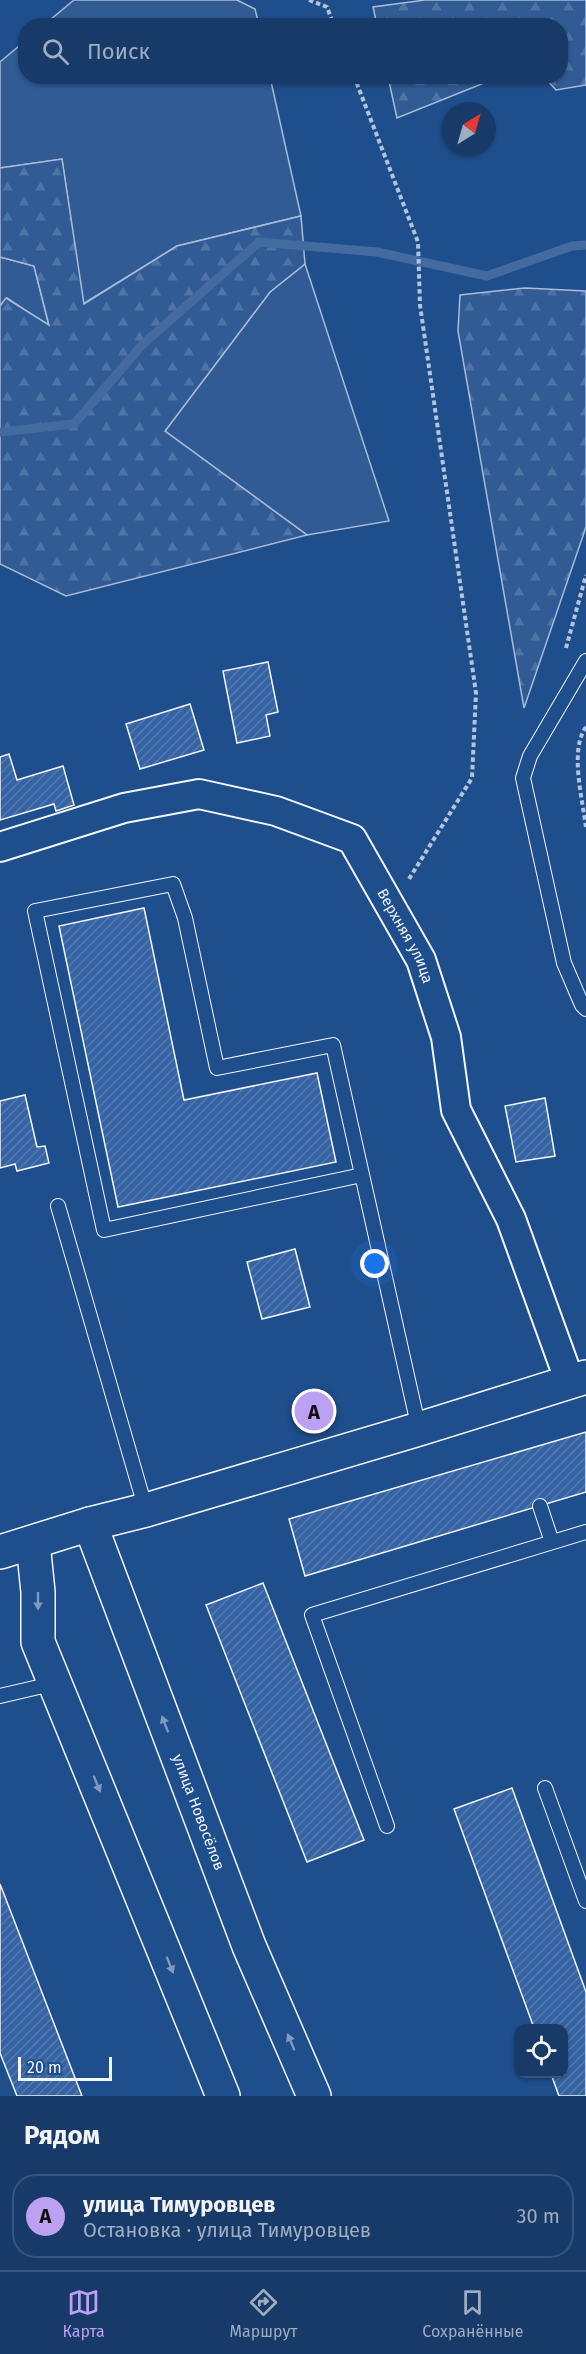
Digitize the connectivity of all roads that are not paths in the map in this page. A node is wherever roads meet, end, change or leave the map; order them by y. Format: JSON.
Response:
{"nodes":[{"id":1,"x":586,"y":662,"type":"edge"},
{"id":2,"x":0,"y":847,"type":"edge"},
{"id":3,"x":586,"y":1008,"type":"edge"},
{"id":4,"x":362,"y":1175,"type":"junction"},
{"id":5,"x":58,"y":1206,"type":"dead end"},
{"id":6,"x":578,"y":1379,"type":"edge"},
{"id":7,"x":419,"y":1429,"type":"junction"},
{"id":8,"x":540,"y":1506,"type":"dead end"},
{"id":9,"x":146,"y":1510,"type":"junction"},
{"id":10,"x":90,"y":1524,"type":"junction"},
{"id":11,"x":586,"y":1532,"type":"edge"},
{"id":12,"x":552,"y":1542,"type":"junction"},
{"id":13,"x":33,"y":1543,"type":"junction"},
{"id":14,"x":0,"y":1552,"type":"edge"},
{"id":15,"x":56,"y":1683,"type":"junction"},
{"id":16,"x":0,"y":1696,"type":"edge"},
{"id":17,"x":545,"y":1788,"type":"dead end"},
{"id":18,"x":387,"y":1826,"type":"dead end"},
{"id":19,"x":586,"y":1901,"type":"edge"},
{"id":20,"x":223,"y":2096,"type":"edge"},
{"id":21,"x":314,"y":2096,"type":"edge"}],
"edges":[{"from":1,"to":3,"type":"lane"},
{"from":2,"to":6,"type":"street","name":"Верхняя улица"},
{"from":4,"to":4,"type":"lane"},
{"from":4,"to":7,"type":"lane"},
{"from":5,"to":9,"type":"lane"},
{"from":6,"to":7,"type":"street"},
{"from":7,"to":9,"type":"street"},
{"from":8,"to":12,"type":"lane"},
{"from":9,"to":10,"type":"street"},
{"from":10,"to":13,"type":"street"},
{"from":21,"to":10,"type":"street","name":"улица Новосёлов","one_way":true},
{"from":11,"to":12,"type":"lane"},
{"from":12,"to":18,"type":"lane"},
{"from":13,"to":14,"type":"street"},
{"from":13,"to":15,"type":"street","one_way":true},
{"from":15,"to":16,"type":"lane"},
{"from":15,"to":20,"type":"street","one_way":true},
{"from":17,"to":19,"type":"lane"}]}
